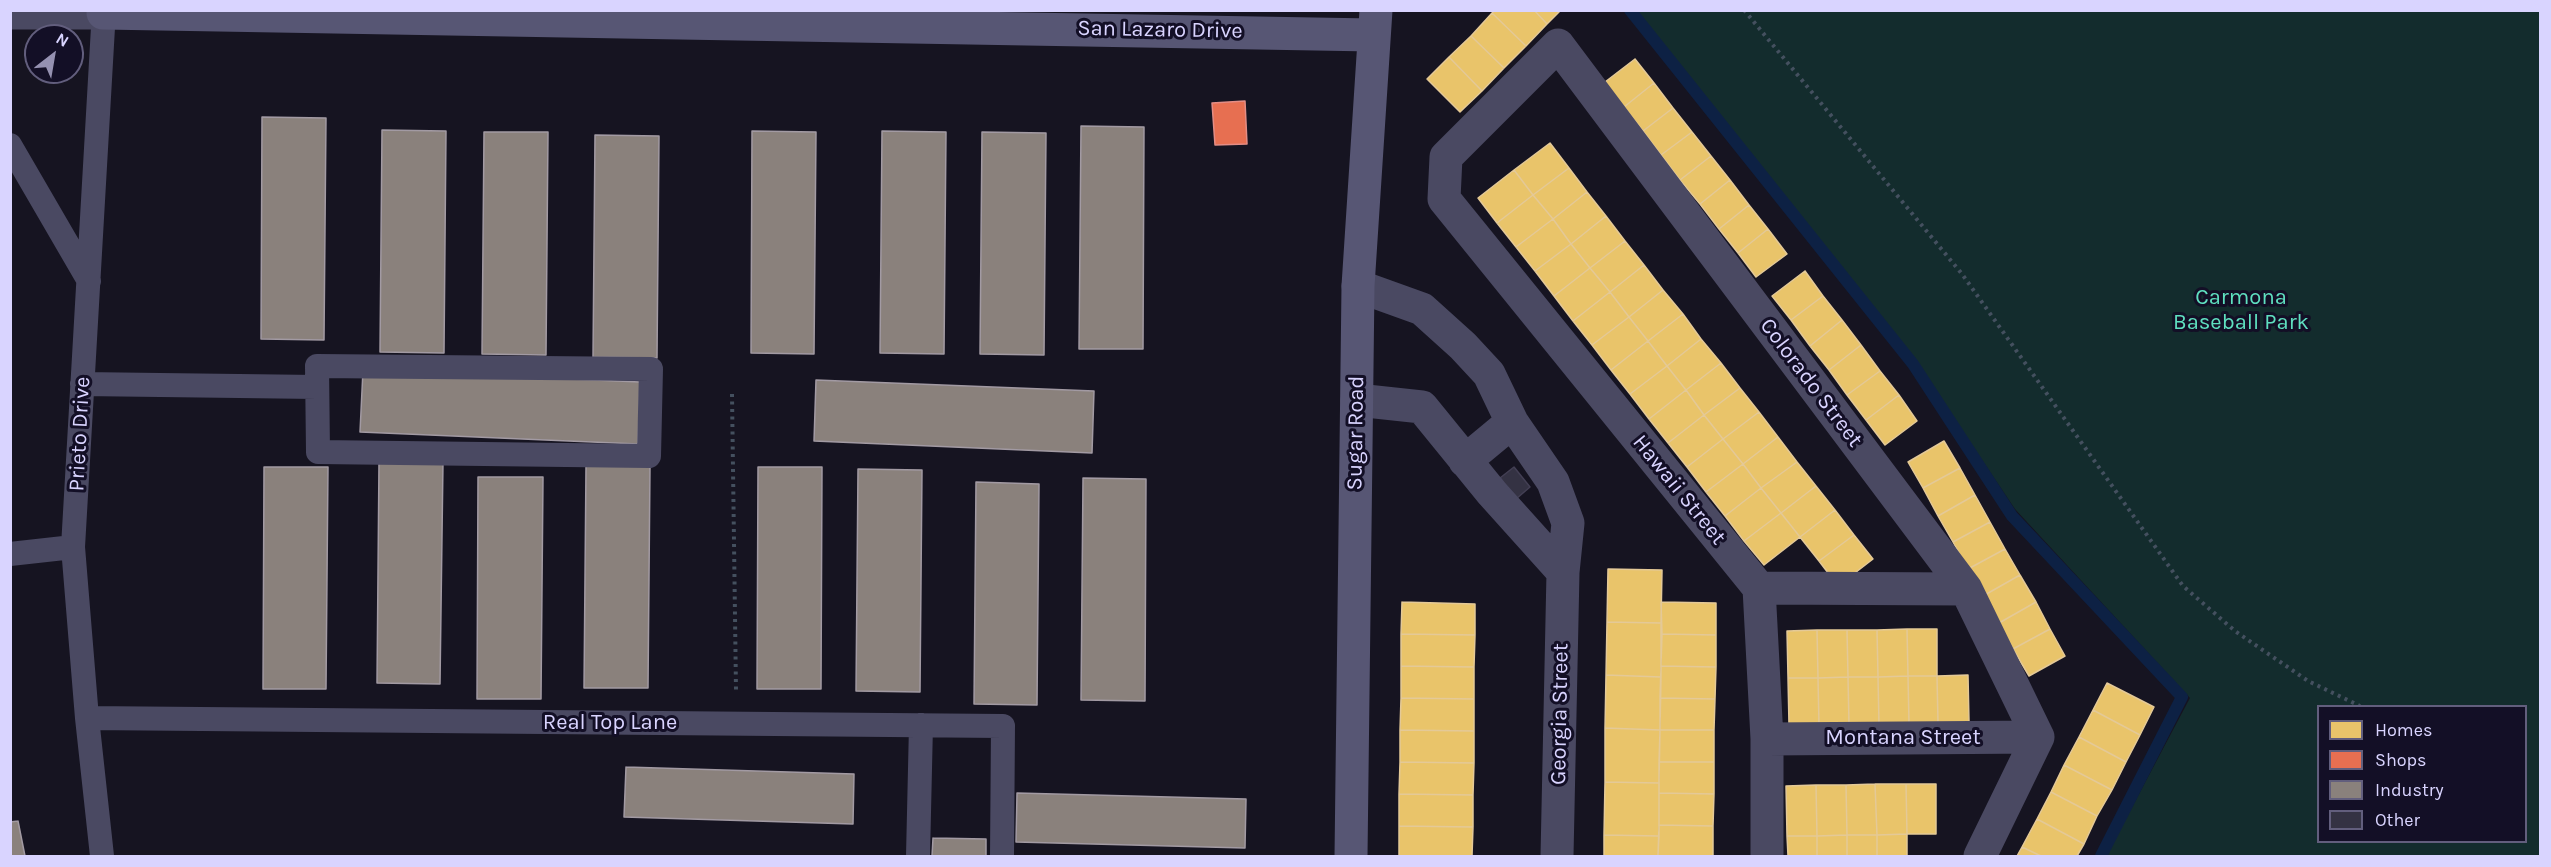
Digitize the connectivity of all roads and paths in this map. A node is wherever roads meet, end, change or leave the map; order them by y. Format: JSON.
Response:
{"nodes":[{"id":1,"x":1744,"y":10,"type":"edge"},
{"id":2,"x":103,"y":12,"type":"edge"},
{"id":3,"x":10,"y":13,"type":"edge"},
{"id":4,"x":1374,"y":22,"type":"edge"},
{"id":5,"x":1558,"y":45,"type":"joint"},
{"id":6,"x":10,"y":145,"type":"edge"},
{"id":7,"x":88,"y":281,"type":"junction"},
{"id":8,"x":1358,"y":286,"type":"junction"},
{"id":9,"x":82,"y":384,"type":"junction"},
{"id":10,"x":317,"y":387,"type":"junction"},
{"id":11,"x":732,"y":394,"type":"dead end"},
{"id":12,"x":1357,"y":400,"type":"junction"},
{"id":13,"x":1512,"y":422,"type":"junction"},
{"id":14,"x":1465,"y":461,"type":"junction"},
{"id":15,"x":74,"y":548,"type":"junction"},
{"id":16,"x":10,"y":554,"type":"edge"},
{"id":17,"x":1563,"y":572,"type":"junction"},
{"id":18,"x":1759,"y":588,"type":"junction"},
{"id":19,"x":1966,"y":590,"type":"junction"},
{"id":20,"x":2358,"y":705,"type":"edge"},
{"id":21,"x":87,"y":718,"type":"junction"},
{"id":22,"x":737,"y":724,"type":"junction"},
{"id":23,"x":921,"y":725,"type":"junction"},
{"id":24,"x":2038,"y":737,"type":"junction"},
{"id":25,"x":1767,"y":739,"type":"junction"},
{"id":26,"x":102,"y":856,"type":"edge"},
{"id":27,"x":918,"y":856,"type":"edge"},
{"id":28,"x":1002,"y":856,"type":"edge"},
{"id":29,"x":1351,"y":856,"type":"edge"},
{"id":30,"x":1557,"y":856,"type":"edge"},
{"id":31,"x":1767,"y":856,"type":"edge"},
{"id":32,"x":1980,"y":856,"type":"edge"}],
"edges":[{"from":1,"to":20,"type":"path"},
{"from":2,"to":3,"type":"street","name":"San Lazaro Drive"},
{"from":2,"to":4,"type":"street","name":"San Lazaro Drive"},
{"from":2,"to":7,"type":"lane","name":"Prieto Drive"},
{"from":4,"to":8,"type":"street","name":"Sugar Road"},
{"from":5,"to":18,"type":"street","name":"Hawaii Street"},
{"from":5,"to":19,"type":"street","name":"Colorado Street"},
{"from":6,"to":7,"type":"lane"},
{"from":7,"to":9,"type":"lane","name":"Prieto Drive"},
{"from":8,"to":12,"type":"street","name":"Sugar Road"},
{"from":8,"to":13,"type":"street"},
{"from":9,"to":10,"type":"lane"},
{"from":9,"to":15,"type":"lane","name":"Prieto Drive"},
{"from":10,"to":10,"type":"lane"},
{"from":11,"to":22,"type":"path"},
{"from":12,"to":14,"type":"street"},
{"from":12,"to":29,"type":"street","name":"Sugar Road"},
{"from":13,"to":14,"type":"street"},
{"from":13,"to":17,"type":"street","name":"Georgia Street"},
{"from":14,"to":17,"type":"street"},
{"from":15,"to":16,"type":"lane"},
{"from":15,"to":21,"type":"lane","name":"Prieto Drive"},
{"from":17,"to":30,"type":"street","name":"Georgia Street"},
{"from":18,"to":19,"type":"street"},
{"from":18,"to":25,"type":"street"},
{"from":19,"to":24,"type":"street","name":"Colorado Street"},
{"from":21,"to":22,"type":"lane","name":"Real Top Lane"},
{"from":21,"to":26,"type":"lane","name":"Prieto Drive"},
{"from":22,"to":23,"type":"lane","name":"Real Top Lane"},
{"from":23,"to":27,"type":"lane"},
{"from":23,"to":28,"type":"lane","name":"Real Top Lane"},
{"from":24,"to":25,"type":"street","name":"Montana Street"},
{"from":24,"to":32,"type":"street"},
{"from":25,"to":31,"type":"street"}]}
